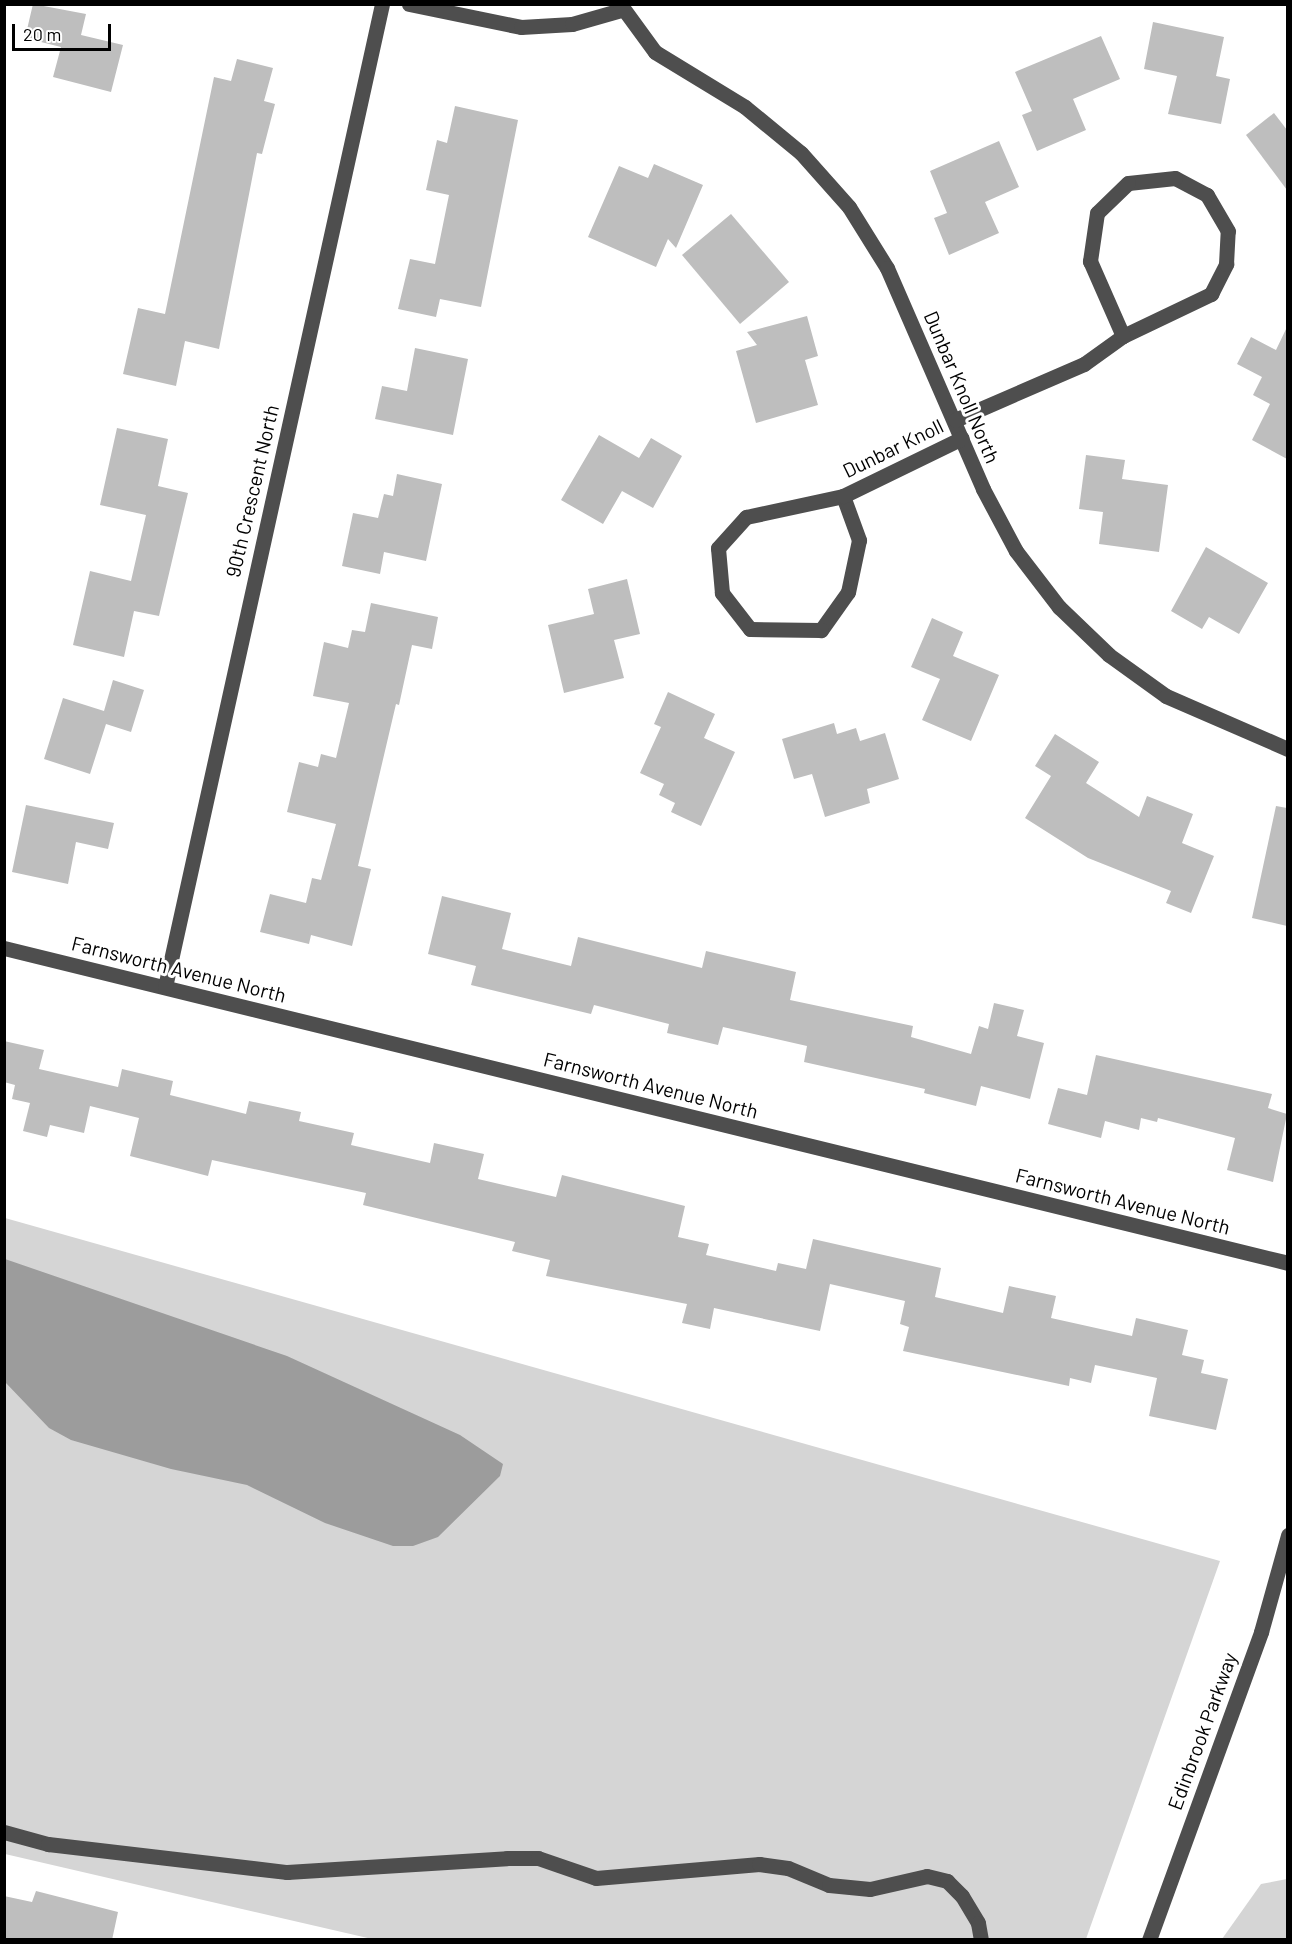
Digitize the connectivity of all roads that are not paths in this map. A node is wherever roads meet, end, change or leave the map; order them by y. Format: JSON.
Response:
{"nodes":[{"id":1,"x":382,"y":4,"type":"edge"},
{"id":2,"x":409,"y":4,"type":"edge"},
{"id":3,"x":620,"y":7,"type":"edge"},
{"id":4,"x":1123,"y":336,"type":"junction"},
{"id":5,"x":955,"y":420,"type":"junction"},
{"id":6,"x":962,"y":438,"type":"junction"},
{"id":7,"x":843,"y":496,"type":"junction"},
{"id":8,"x":1287,"y":749,"type":"edge"},
{"id":9,"x":4,"y":948,"type":"edge"},
{"id":10,"x":165,"y":987,"type":"junction"},
{"id":11,"x":1287,"y":1263,"type":"edge"},
{"id":12,"x":1287,"y":1535,"type":"edge"},
{"id":13,"x":4,"y":1832,"type":"edge"},
{"id":14,"x":981,"y":1940,"type":"edge"},
{"id":15,"x":1149,"y":1940,"type":"edge"}],
"edges":[{"from":1,"to":10,"type":"street","name":"90th Crescent North"},
{"from":2,"to":3,"type":"street"},
{"from":3,"to":5,"type":"street","name":"Dunbar Knoll North"},
{"from":4,"to":4,"type":"street","name":"Dunbar Knoll"},
{"from":4,"to":5,"type":"street","name":"Dunbar Knoll"},
{"from":5,"to":6,"type":"street","name":"Dunbar Knoll North"},
{"from":6,"to":7,"type":"street","name":"Dunbar Knoll"},
{"from":6,"to":8,"type":"street","name":"Dunbar Knoll North"},
{"from":7,"to":7,"type":"street","name":"Dunbar Knoll"},
{"from":9,"to":10,"type":"street","name":"Farnsworth Avenue North"},
{"from":10,"to":11,"type":"street","name":"Farnsworth Avenue North"},
{"from":12,"to":15,"type":"street","name":"Edinbrook Parkway"},
{"from":13,"to":14,"type":"street"}]}
